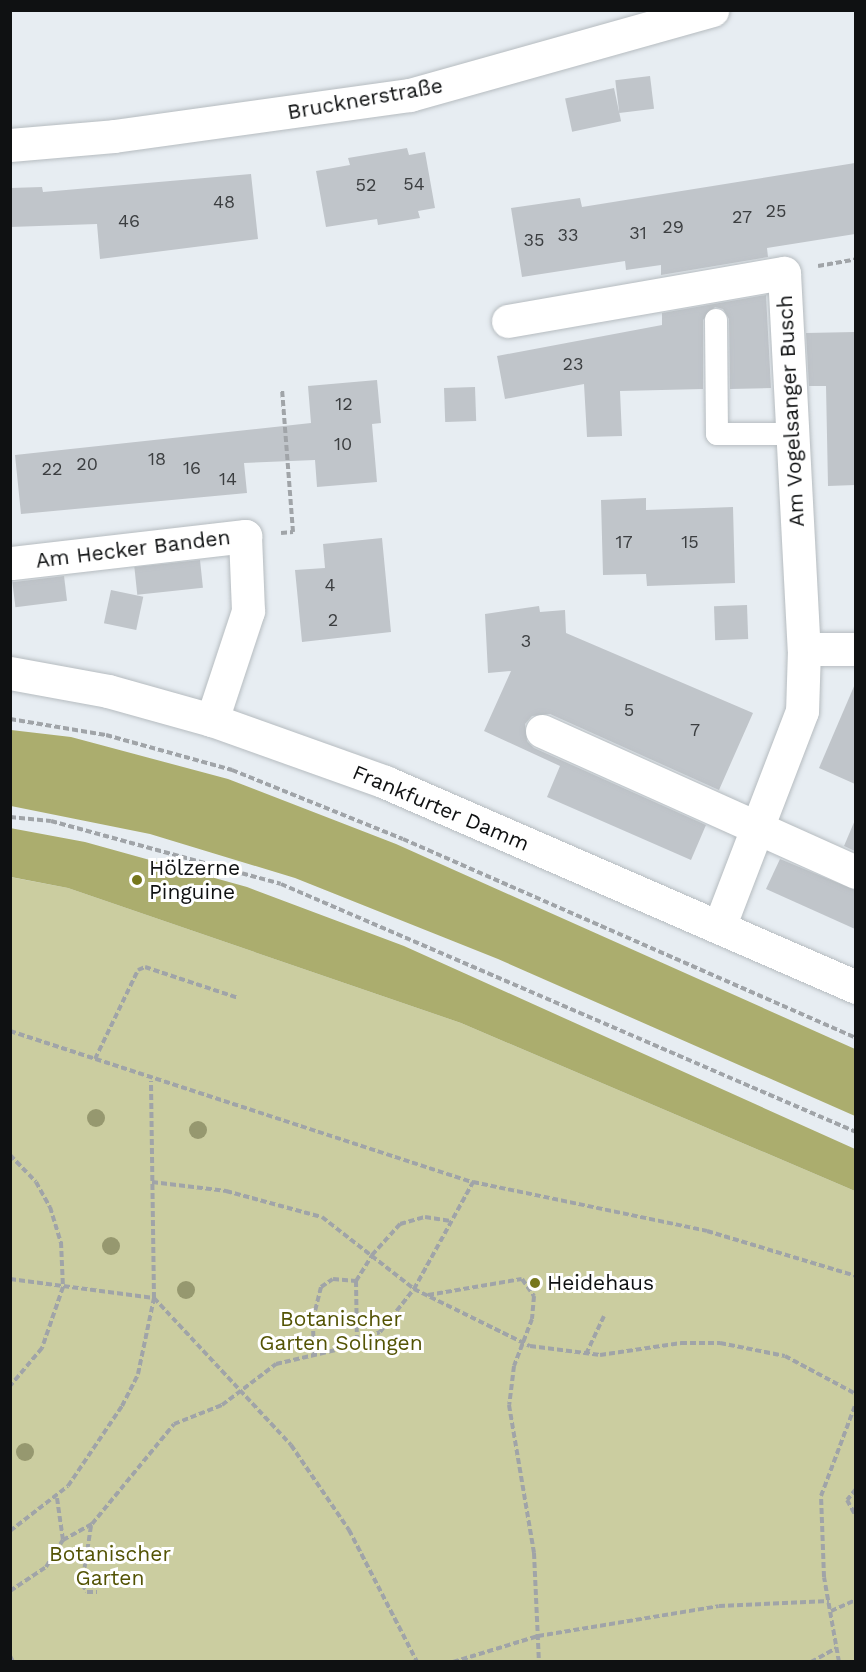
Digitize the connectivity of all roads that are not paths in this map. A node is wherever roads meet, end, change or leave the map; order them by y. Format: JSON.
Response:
{"nodes":[{"id":1,"x":712,"y":10,"type":"edge"},
{"id":2,"x":10,"y":145,"type":"edge"},
{"id":3,"x":716,"y":320,"type":"dead end"},
{"id":4,"x":508,"y":321,"type":"dead end"},
{"id":5,"x":793,"y":434,"type":"junction"},
{"id":6,"x":12,"y":563,"type":"edge"},
{"id":7,"x":804,"y":649,"type":"junction"},
{"id":8,"x":855,"y":649,"type":"edge"},
{"id":9,"x":10,"y":673,"type":"edge"},
{"id":10,"x":212,"y":720,"type":"junction"},
{"id":11,"x":542,"y":731,"type":"dead end"},
{"id":12,"x":758,"y":827,"type":"junction"},
{"id":13,"x":855,"y":872,"type":"edge"},
{"id":14,"x":719,"y":927,"type":"junction"},
{"id":15,"x":855,"y":987,"type":"edge"}],
"edges":[{"from":1,"to":2,"type":"street","name":"Brucknerstraße"},
{"from":3,"to":5,"type":"lane"},
{"from":4,"to":5,"type":"street","name":"Am Vogelsanger Busch"},
{"from":5,"to":7,"type":"street","name":"Am Vogelsanger Busch"},
{"from":6,"to":10,"type":"street","name":"Am Hecker Banden"},
{"from":7,"to":8,"type":"street"},
{"from":7,"to":12,"type":"street","name":"Am Vogelsanger Busch"},
{"from":9,"to":10,"type":"street","name":"Frankfurter Damm"},
{"from":10,"to":14,"type":"street","name":"Frankfurter Damm"},
{"from":11,"to":12,"type":"street"},
{"from":12,"to":13,"type":"street"},
{"from":12,"to":14,"type":"street","name":"Am Vogelsanger Busch"},
{"from":14,"to":15,"type":"street","name":"Frankfurter Damm"}]}
